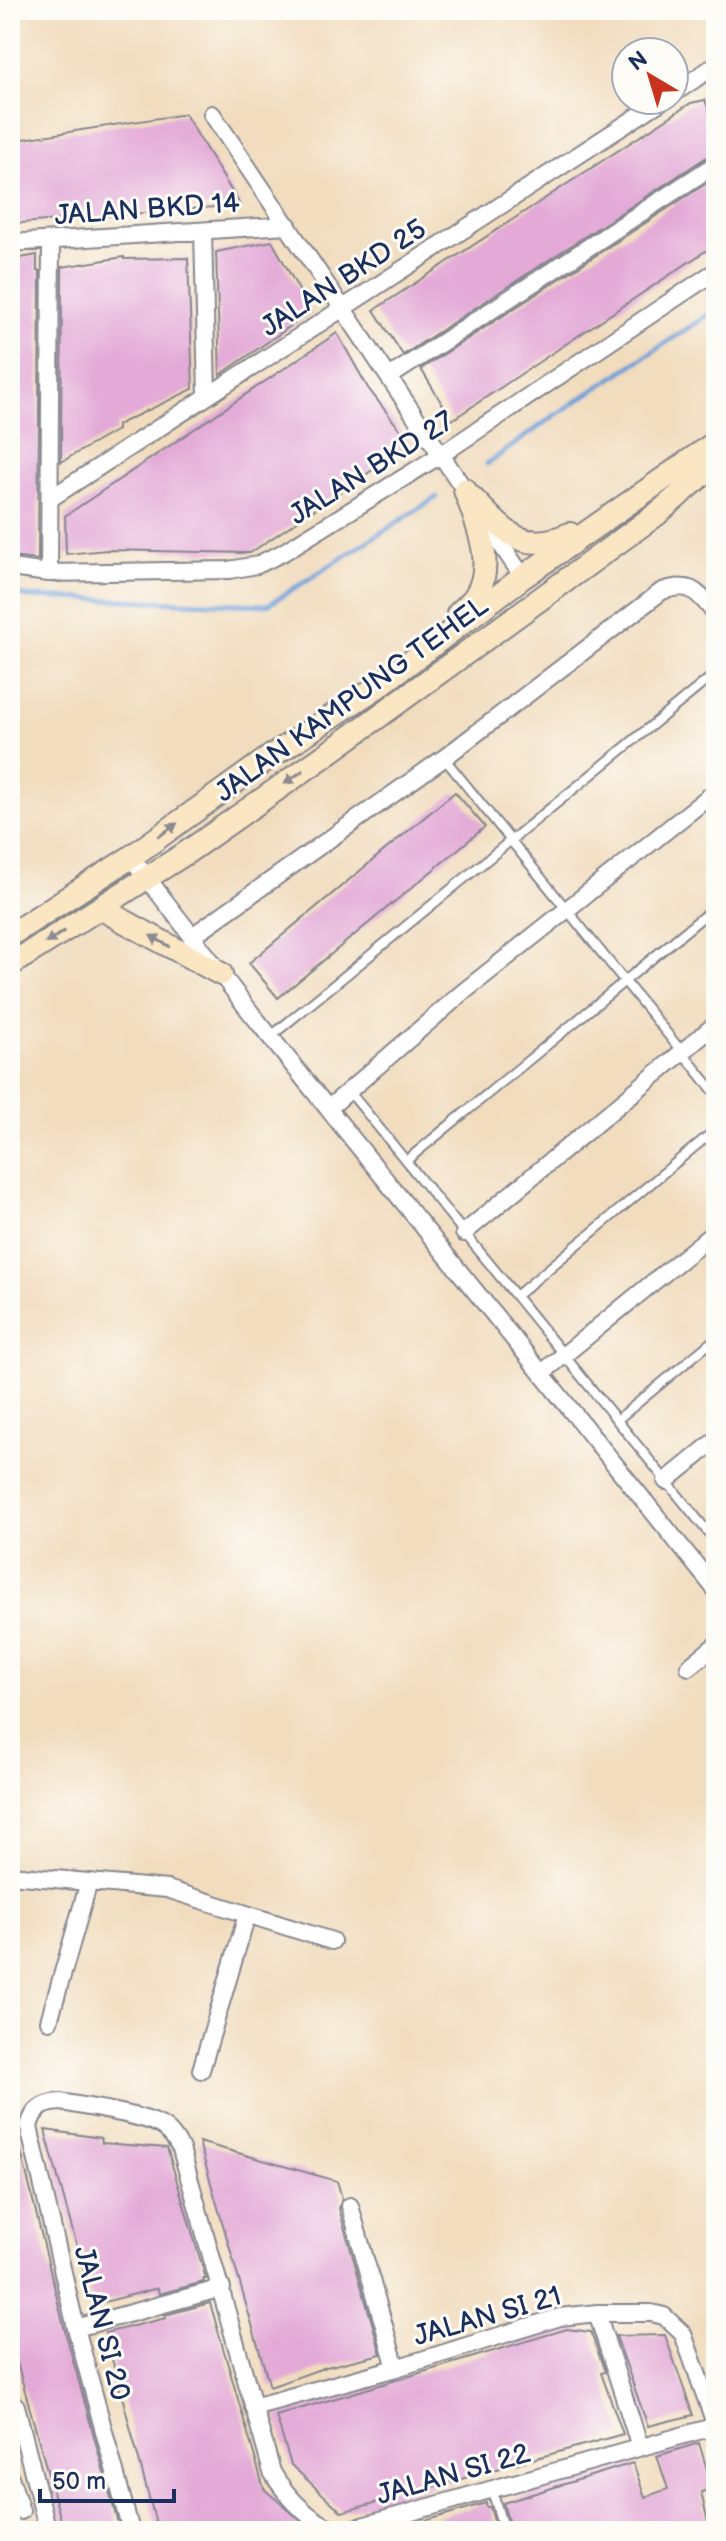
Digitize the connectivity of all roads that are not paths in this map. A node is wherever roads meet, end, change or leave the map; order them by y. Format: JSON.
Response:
{"nodes":[{"id":1,"x":716,"y":65,"type":"edge"},
{"id":2,"x":690,"y":82,"type":"edge"},
{"id":3,"x":212,"y":114,"type":"dead end"},
{"id":4,"x":638,"y":116,"type":"edge"},
{"id":5,"x":716,"y":164,"type":"edge"},
{"id":6,"x":288,"y":225,"type":"junction"},
{"id":7,"x":203,"y":231,"type":"junction"},
{"id":8,"x":51,"y":241,"type":"junction"},
{"id":9,"x":10,"y":243,"type":"edge"},
{"id":10,"x":716,"y":271,"type":"edge"},
{"id":11,"x":344,"y":308,"type":"junction"},
{"id":12,"x":389,"y":377,"type":"junction"},
{"id":13,"x":207,"y":396,"type":"junction"},
{"id":14,"x":716,"y":442,"type":"edge"},
{"id":15,"x":442,"y":454,"type":"junction"},
{"id":16,"x":716,"y":463,"type":"edge"},
{"id":17,"x":664,"y":478,"type":"junction"},
{"id":18,"x":465,"y":490,"type":"junction"},
{"id":19,"x":51,"y":498,"type":"junction"},
{"id":20,"x":657,"y":514,"type":"junction"},
{"id":21,"x":10,"y":568,"type":"edge"},
{"id":22,"x":49,"y":573,"type":"junction"},
{"id":23,"x":523,"y":577,"type":"junction"},
{"id":24,"x":716,"y":614,"type":"edge"},
{"id":25,"x":716,"y":673,"type":"edge"},
{"id":26,"x":380,"y":685,"type":"junction"},
{"id":27,"x":327,"y":754,"type":"junction"},
{"id":28,"x":444,"y":758,"type":"junction"},
{"id":29,"x":716,"y":791,"type":"edge"},
{"id":30,"x":510,"y":840,"type":"junction"},
{"id":31,"x":131,"y":857,"type":"junction"},
{"id":32,"x":147,"y":878,"type":"junction"},
{"id":33,"x":716,"y":906,"type":"edge"},
{"id":34,"x":100,"y":908,"type":"junction"},
{"id":35,"x":567,"y":909,"type":"junction"},
{"id":36,"x":10,"y":935,"type":"edge"},
{"id":37,"x":191,"y":937,"type":"junction"},
{"id":38,"x":10,"y":965,"type":"edge"},
{"id":39,"x":221,"y":974,"type":"junction"},
{"id":40,"x":625,"y":981,"type":"junction"},
{"id":41,"x":716,"y":1024,"type":"edge"},
{"id":42,"x":270,"y":1037,"type":"junction"},
{"id":43,"x":683,"y":1052,"type":"junction"},
{"id":44,"x":349,"y":1091,"type":"junction"},
{"id":45,"x":716,"y":1094,"type":"edge"},
{"id":46,"x":329,"y":1108,"type":"junction"},
{"id":47,"x":716,"y":1129,"type":"edge"},
{"id":48,"x":406,"y":1161,"type":"junction"},
{"id":49,"x":716,"y":1231,"type":"edge"},
{"id":50,"x":464,"y":1233,"type":"junction"},
{"id":51,"x":516,"y":1296,"type":"junction"},
{"id":52,"x":716,"y":1338,"type":"edge"},
{"id":53,"x":564,"y":1356,"type":"junction"},
{"id":54,"x":542,"y":1373,"type":"junction"},
{"id":55,"x":617,"y":1420,"type":"junction"},
{"id":56,"x":716,"y":1440,"type":"edge"},
{"id":57,"x":666,"y":1481,"type":"junction"},
{"id":58,"x":716,"y":1542,"type":"edge"},
{"id":59,"x":716,"y":1590,"type":"edge"},
{"id":60,"x":716,"y":1645,"type":"edge"},
{"id":61,"x":689,"y":1667,"type":"dead end"},
{"id":62,"x":10,"y":1875,"type":"edge"},
{"id":63,"x":89,"y":1882,"type":"junction"},
{"id":64,"x":247,"y":1915,"type":"junction"},
{"id":65,"x":332,"y":1941,"type":"dead end"},
{"id":66,"x":49,"y":2021,"type":"dead end"},
{"id":67,"x":201,"y":2070,"type":"dead end"},
{"id":68,"x":181,"y":2149,"type":"joint"},
{"id":69,"x":350,"y":2206,"type":"dead end"},
{"id":70,"x":222,"y":2288,"type":"junction"},
{"id":71,"x":597,"y":2313,"type":"junction"},
{"id":72,"x":76,"y":2328,"type":"junction"},
{"id":73,"x":396,"y":2368,"type":"junction"},
{"id":74,"x":16,"y":2406,"type":"dead end"},
{"id":75,"x":253,"y":2407,"type":"junction"},
{"id":76,"x":716,"y":2426,"type":"edge"},
{"id":77,"x":640,"y":2447,"type":"junction"},
{"id":78,"x":10,"y":2477,"type":"edge"},
{"id":79,"x":491,"y":2489,"type":"junction"},
{"id":80,"x":21,"y":2511,"type":"dead end"},
{"id":81,"x":48,"y":2531,"type":"edge"},
{"id":82,"x":131,"y":2531,"type":"edge"},
{"id":83,"x":504,"y":2531,"type":"edge"}],
"edges":[{"from":1,"to":2,"type":"street"},
{"from":3,"to":6,"type":"street"},
{"from":4,"to":11,"type":"street","name":"JALAN BKD 25"},
{"from":5,"to":12,"type":"street"},
{"from":6,"to":7,"type":"street","name":"JALAN BKD 14"},
{"from":6,"to":11,"type":"street"},
{"from":7,"to":8,"type":"street","name":"JALAN BKD 14"},
{"from":7,"to":13,"type":"street"},
{"from":8,"to":9,"type":"street","name":"JALAN BKD 14"},
{"from":8,"to":19,"type":"street"},
{"from":10,"to":15,"type":"street","name":"JALAN BKD 27"},
{"from":11,"to":12,"type":"street"},
{"from":11,"to":13,"type":"street","name":"JALAN BKD 25"},
{"from":12,"to":15,"type":"street"},
{"from":13,"to":19,"type":"street","name":"JALAN BKD 25"},
{"from":14,"to":17,"type":"main road","name":"JALAN KAMPUNG TEHEL"},
{"from":15,"to":18,"type":"street"},
{"from":15,"to":22,"type":"street","name":"JALAN BKD 27"},
{"from":16,"to":20,"type":"main road","name":"JALAN KAMPUNG TEHEL"},
{"from":17,"to":18,"type":"main road"},
{"from":17,"to":23,"type":"main road","name":"JALAN KAMPUNG TEHEL"},
{"from":18,"to":23,"type":"street"},
{"from":18,"to":26,"type":"main road"},
{"from":19,"to":22,"type":"street"},
{"from":20,"to":23,"type":"main road"},
{"from":20,"to":27,"type":"main road","name":"JALAN KAMPUNG TEHEL"},
{"from":21,"to":22,"type":"street","name":"JALAN BKD 27"},
{"from":23,"to":26,"type":"main road","name":"JALAN KAMPUNG TEHEL"},
{"from":23,"to":27,"type":"main road"},
{"from":24,"to":28,"type":"street"},
{"from":25,"to":30,"type":"lane"},
{"from":31,"to":26,"type":"main road","name":"JALAN KAMPUNG TEHEL","one_way":true},
{"from":27,"to":32,"type":"main road","name":"JALAN KAMPUNG TEHEL","one_way":true},
{"from":28,"to":30,"type":"lane"},
{"from":28,"to":37,"type":"street"},
{"from":29,"to":35,"type":"street"},
{"from":30,"to":35,"type":"lane"},
{"from":30,"to":42,"type":"lane"},
{"from":31,"to":32,"type":"street"},
{"from":31,"to":36,"type":"main road","name":"JALAN KAMPUNG TEHEL"},
{"from":32,"to":34,"type":"main road","name":"JALAN KAMPUNG TEHEL"},
{"from":32,"to":37,"type":"street"},
{"from":33,"to":40,"type":"lane"},
{"from":34,"to":38,"type":"main road","name":"JALAN KAMPUNG TEHEL","one_way":true},
{"from":39,"to":34,"type":"main road","one_way":true},
{"from":35,"to":40,"type":"lane"},
{"from":35,"to":44,"type":"street"},
{"from":37,"to":39,"type":"street"},
{"from":39,"to":42,"type":"street"},
{"from":40,"to":43,"type":"lane"},
{"from":40,"to":48,"type":"lane"},
{"from":41,"to":43,"type":"street"},
{"from":42,"to":46,"type":"street"},
{"from":43,"to":45,"type":"lane"},
{"from":43,"to":50,"type":"street"},
{"from":44,"to":46,"type":"street"},
{"from":44,"to":48,"type":"lane"},
{"from":46,"to":54,"type":"street"},
{"from":47,"to":51,"type":"lane"},
{"from":48,"to":50,"type":"lane"},
{"from":49,"to":53,"type":"street"},
{"from":50,"to":51,"type":"lane"},
{"from":51,"to":53,"type":"lane"},
{"from":52,"to":55,"type":"lane"},
{"from":53,"to":54,"type":"street"},
{"from":53,"to":55,"type":"lane"},
{"from":54,"to":59,"type":"street"},
{"from":55,"to":57,"type":"lane"},
{"from":56,"to":57,"type":"street"},
{"from":57,"to":58,"type":"lane"},
{"from":60,"to":61,"type":"street"},
{"from":62,"to":63,"type":"street"},
{"from":63,"to":64,"type":"street"},
{"from":63,"to":66,"type":"street"},
{"from":64,"to":65,"type":"street"},
{"from":64,"to":67,"type":"street"},
{"from":68,"to":70,"type":"street","name":"JALAN SI 22"},
{"from":68,"to":72,"type":"street","name":"JALAN SI 20"},
{"from":69,"to":73,"type":"street"},
{"from":70,"to":72,"type":"street"},
{"from":70,"to":75,"type":"street","name":"JALAN SI 22"},
{"from":71,"to":73,"type":"street","name":"JALAN SI 21"},
{"from":71,"to":76,"type":"street","name":"JALAN SI 21"},
{"from":71,"to":77,"type":"street"},
{"from":72,"to":82,"type":"street","name":"JALAN SI 20"},
{"from":73,"to":75,"type":"street","name":"JALAN SI 21"},
{"from":74,"to":81,"type":"street"},
{"from":75,"to":79,"type":"street","name":"JALAN SI 22"},
{"from":76,"to":77,"type":"street","name":"JALAN SI 22"},
{"from":77,"to":79,"type":"street","name":"JALAN SI 22"},
{"from":78,"to":80,"type":"street"},
{"from":79,"to":83,"type":"lane"}]}
